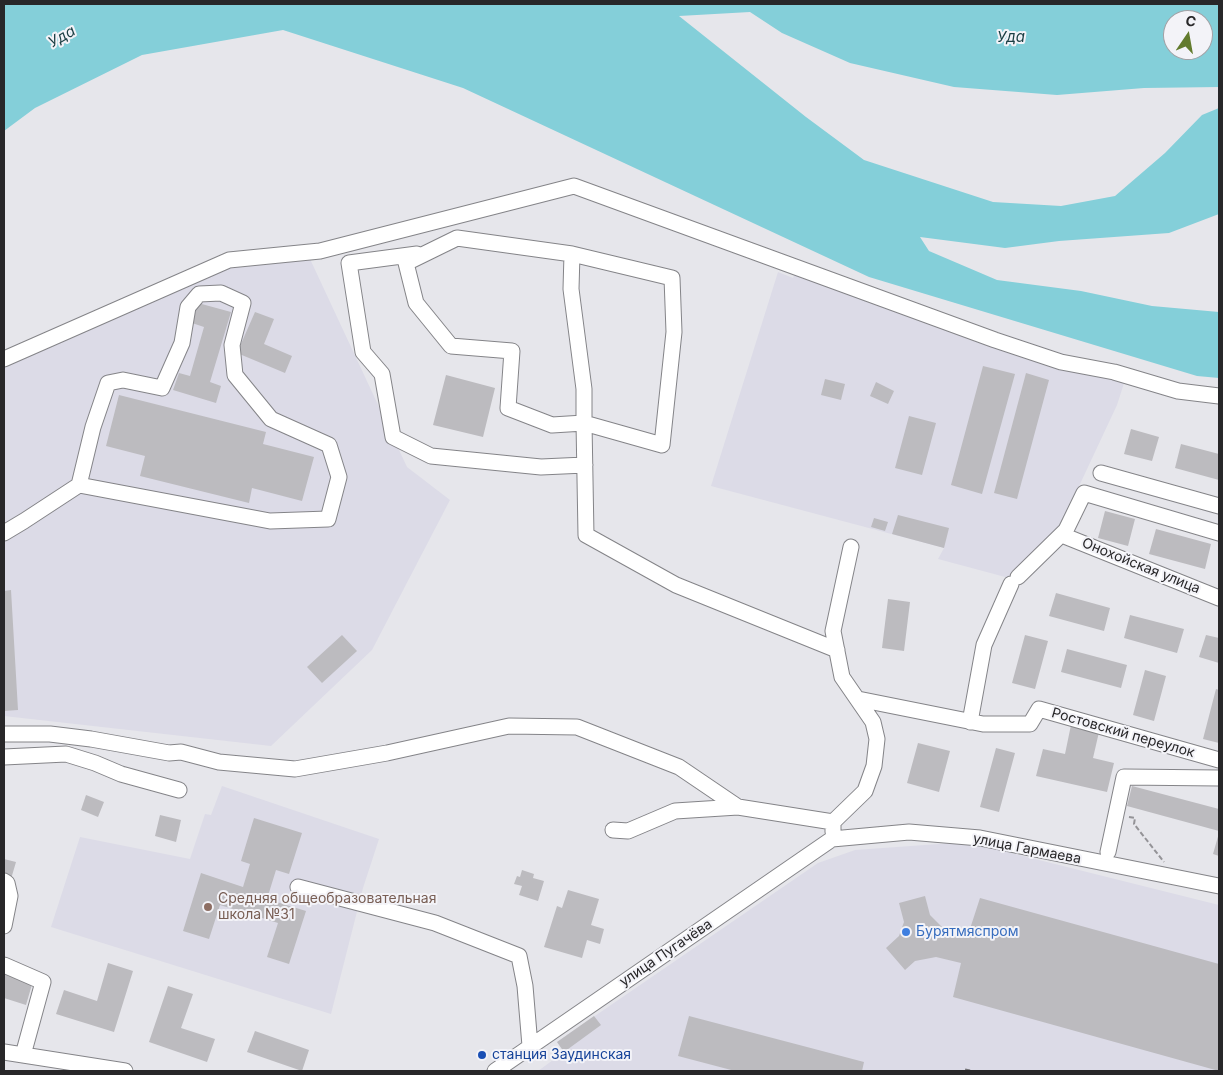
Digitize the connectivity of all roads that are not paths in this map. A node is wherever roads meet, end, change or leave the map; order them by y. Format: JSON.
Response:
{"nodes":[{"id":1,"x":428,"y":252,"type":"junction"},
{"id":2,"x":572,"y":254,"type":"junction"},
{"id":3,"x":4,"y":359,"type":"edge"},
{"id":4,"x":1219,"y":396,"type":"edge"},
{"id":5,"x":584,"y":423,"type":"junction"},
{"id":6,"x":585,"y":465,"type":"junction"},
{"id":7,"x":1101,"y":473,"type":"dead end"},
{"id":8,"x":79,"y":485,"type":"junction"},
{"id":9,"x":1219,"y":506,"type":"edge"},
{"id":10,"x":4,"y":533,"type":"edge"},
{"id":11,"x":1219,"y":533,"type":"edge"},
{"id":12,"x":1062,"y":535,"type":"junction"},
{"id":13,"x":851,"y":547,"type":"dead end"},
{"id":14,"x":1219,"y":598,"type":"edge"},
{"id":15,"x":836,"y":650,"type":"junction"},
{"id":16,"x":858,"y":699,"type":"junction"},
{"id":17,"x":970,"y":722,"type":"junction"},
{"id":18,"x":4,"y":734,"type":"edge"},
{"id":19,"x":4,"y":757,"type":"edge"},
{"id":20,"x":1219,"y":760,"type":"edge"},
{"id":21,"x":1219,"y":778,"type":"edge"},
{"id":22,"x":179,"y":790,"type":"dead end"},
{"id":23,"x":738,"y":807,"type":"junction"},
{"id":24,"x":833,"y":822,"type":"junction"},
{"id":25,"x":613,"y":830,"type":"dead end"},
{"id":26,"x":832,"y":839,"type":"junction"},
{"id":27,"x":1108,"y":852,"type":"dead end"},
{"id":28,"x":4,"y":881,"type":"edge"},
{"id":29,"x":1219,"y":886,"type":"edge"},
{"id":30,"x":298,"y":887,"type":"dead end"},
{"id":31,"x":4,"y":926,"type":"edge"},
{"id":32,"x":4,"y":965,"type":"edge"},
{"id":33,"x":530,"y":1046,"type":"junction"},
{"id":34,"x":4,"y":1052,"type":"edge"},
{"id":35,"x":23,"y":1055,"type":"junction"},
{"id":36,"x":498,"y":1070,"type":"edge"},
{"id":37,"x":125,"y":1071,"type":"edge"}],
"edges":[{"from":1,"to":2,"type":"street"},
{"from":1,"to":5,"type":"street"},
{"from":1,"to":6,"type":"street"},
{"from":2,"to":5,"type":"street"},
{"from":2,"to":5,"type":"street"},
{"from":3,"to":4,"type":"street"},
{"from":5,"to":6,"type":"street"},
{"from":6,"to":15,"type":"street"},
{"from":7,"to":9,"type":"street"},
{"from":8,"to":8,"type":"street"},
{"from":8,"to":10,"type":"street"},
{"from":11,"to":12,"type":"street","name":"Онохойская улица"},
{"from":12,"to":14,"type":"street","name":"Онохойская улица"},
{"from":12,"to":17,"type":"street","name":"Онохойская улица"},
{"from":13,"to":15,"type":"street"},
{"from":15,"to":16,"type":"street"},
{"from":16,"to":17,"type":"street","name":"Ростовский переулок"},
{"from":16,"to":24,"type":"street"},
{"from":17,"to":20,"type":"street","name":"Ростовский переулок"},
{"from":18,"to":23,"type":"street"},
{"from":19,"to":22,"type":"street"},
{"from":21,"to":27,"type":"street"},
{"from":23,"to":24,"type":"street"},
{"from":23,"to":25,"type":"street"},
{"from":24,"to":26,"type":"street"},
{"from":26,"to":29,"type":"street","name":"улица Гармаева"},
{"from":26,"to":33,"type":"street","name":"улица Пугачёва"},
{"from":28,"to":31,"type":"street"},
{"from":30,"to":33,"type":"street"},
{"from":32,"to":35,"type":"street"},
{"from":33,"to":36,"type":"street","name":"улица Пугачёва"},
{"from":34,"to":35,"type":"street"},
{"from":35,"to":37,"type":"street"}]}
